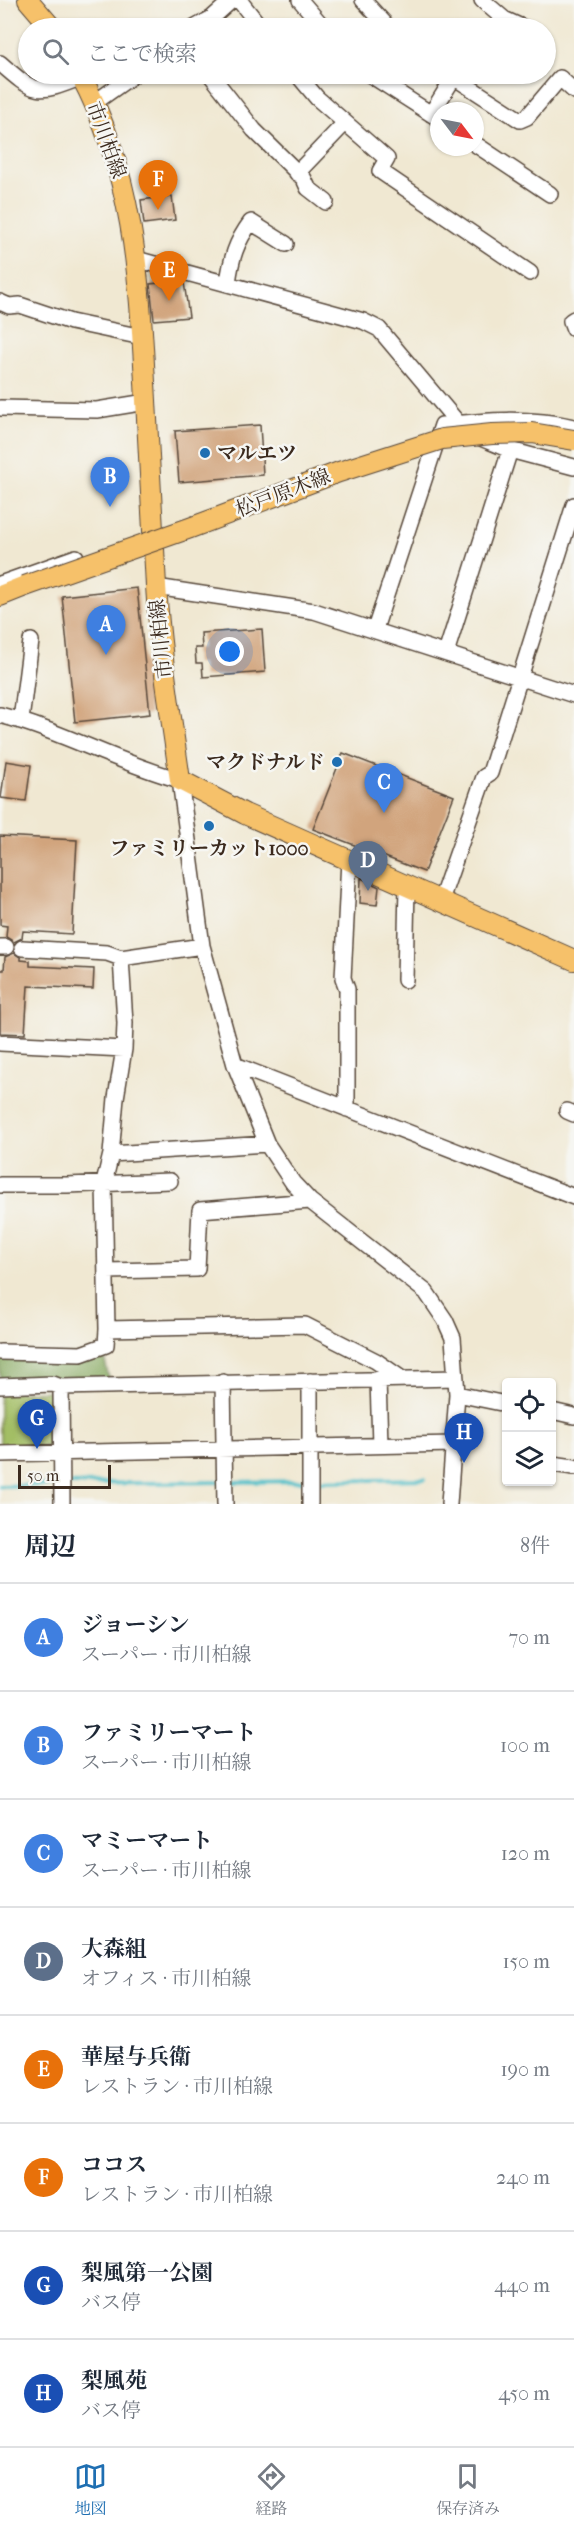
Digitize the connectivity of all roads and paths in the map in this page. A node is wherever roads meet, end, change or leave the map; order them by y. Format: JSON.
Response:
{"nodes":[{"id":1,"x":28,"y":0,"type":"edge"},
{"id":2,"x":232,"y":0,"type":"edge"},
{"id":3,"x":239,"y":0,"type":"edge"},
{"id":4,"x":300,"y":0,"type":"edge"},
{"id":5,"x":363,"y":0,"type":"edge"},
{"id":6,"x":482,"y":0,"type":"edge"},
{"id":7,"x":43,"y":18,"type":"edge"},
{"id":8,"x":212,"y":18,"type":"edge"},
{"id":9,"x":253,"y":18,"type":"edge"},
{"id":10,"x":315,"y":18,"type":"edge"},
{"id":11,"x":380,"y":18,"type":"edge"},
{"id":12,"x":503,"y":18,"type":"edge"},
{"id":13,"x":0,"y":63,"type":"edge"},
{"id":14,"x":18,"y":78,"type":"edge"},
{"id":15,"x":556,"y":83,"type":"edge"},
{"id":16,"x":25,"y":84,"type":"edge"},
{"id":17,"x":58,"y":84,"type":"edge"},
{"id":18,"x":85,"y":84,"type":"edge"},
{"id":19,"x":121,"y":84,"type":"edge"},
{"id":20,"x":218,"y":84,"type":"edge"},
{"id":21,"x":305,"y":84,"type":"edge"},
{"id":22,"x":384,"y":84,"type":"edge"},
{"id":23,"x":448,"y":84,"type":"edge"},
{"id":24,"x":466,"y":84,"type":"edge"},
{"id":25,"x":555,"y":84,"type":"edge"},
{"id":26,"x":574,"y":91,"type":"edge"},
{"id":27,"x":441,"y":102,"type":"edge"},
{"id":28,"x":94,"y":103,"type":"junction"},
{"id":29,"x":430,"y":114,"type":"edge"},
{"id":30,"x":344,"y":124,"type":"junction"},
{"id":31,"x":484,"y":150,"type":"edge"},
{"id":32,"x":297,"y":173,"type":"junction"},
{"id":33,"x":550,"y":194,"type":"dead end"},
{"id":34,"x":326,"y":202,"type":"dead end"},
{"id":35,"x":286,"y":244,"type":"dead end"},
{"id":36,"x":136,"y":260,"type":"junction"},
{"id":37,"x":530,"y":273,"type":"dead end"},
{"id":38,"x":228,"y":283,"type":"junction"},
{"id":39,"x":0,"y":302,"type":"edge"},
{"id":40,"x":574,"y":319,"type":"edge"},
{"id":41,"x":574,"y":328,"type":"edge"},
{"id":42,"x":142,"y":337,"type":"junction"},
{"id":43,"x":146,"y":402,"type":"junction"},
{"id":44,"x":0,"y":408,"type":"edge"},
{"id":45,"x":458,"y":423,"type":"junction"},
{"id":46,"x":574,"y":427,"type":"edge"},
{"id":47,"x":574,"y":440,"type":"edge"},
{"id":48,"x":510,"y":450,"type":"junction"},
{"id":49,"x":574,"y":467,"type":"edge"},
{"id":50,"x":574,"y":505,"type":"edge"},
{"id":51,"x":76,"y":557,"type":"dead end"},
{"id":52,"x":0,"y":584,"type":"edge"},
{"id":53,"x":156,"y":587,"type":"junction"},
{"id":54,"x":0,"y":596,"type":"edge"},
{"id":55,"x":375,"y":629,"type":"junction"},
{"id":56,"x":31,"y":641,"type":"dead end"},
{"id":57,"x":446,"y":653,"type":"junction"},
{"id":58,"x":519,"y":676,"type":"junction"},
{"id":59,"x":574,"y":694,"type":"edge"},
{"id":60,"x":0,"y":715,"type":"edge"},
{"id":61,"x":21,"y":720,"type":"junction"},
{"id":62,"x":180,"y":780,"type":"junction"},
{"id":63,"x":349,"y":860,"type":"junction"},
{"id":64,"x":407,"y":886,"type":"junction"},
{"id":65,"x":441,"y":900,"type":"junction"},
{"id":66,"x":202,"y":946,"type":"junction"},
{"id":67,"x":21,"y":948,"type":"dead end"},
{"id":68,"x":121,"y":958,"type":"junction"},
{"id":69,"x":574,"y":960,"type":"edge"},
{"id":70,"x":405,"y":980,"type":"dead end"},
{"id":71,"x":0,"y":1044,"type":"edge"},
{"id":72,"x":124,"y":1049,"type":"junction"},
{"id":73,"x":235,"y":1065,"type":"junction"},
{"id":74,"x":347,"y":1109,"type":"junction"},
{"id":75,"x":267,"y":1144,"type":"junction"},
{"id":76,"x":111,"y":1154,"type":"junction"},
{"id":77,"x":170,"y":1181,"type":"dead end"},
{"id":78,"x":104,"y":1183,"type":"junction"},
{"id":79,"x":0,"y":1185,"type":"edge"},
{"id":80,"x":574,"y":1197,"type":"edge"},
{"id":81,"x":310,"y":1201,"type":"junction"},
{"id":82,"x":106,"y":1271,"type":"junction"},
{"id":83,"x":107,"y":1329,"type":"junction"},
{"id":84,"x":0,"y":1352,"type":"edge"},
{"id":85,"x":456,"y":1378,"type":"junction"},
{"id":86,"x":378,"y":1379,"type":"junction"},
{"id":87,"x":402,"y":1379,"type":"junction"},
{"id":88,"x":310,"y":1381,"type":"junction"},
{"id":89,"x":223,"y":1383,"type":"junction"},
{"id":90,"x":0,"y":1386,"type":"edge"},
{"id":91,"x":61,"y":1388,"type":"junction"},
{"id":92,"x":457,"y":1394,"type":"junction"},
{"id":93,"x":502,"y":1403,"type":"edge"},
{"id":94,"x":556,"y":1412,"type":"edge"},
{"id":95,"x":574,"y":1416,"type":"edge"},
{"id":96,"x":454,"y":1444,"type":"junction"},
{"id":97,"x":380,"y":1445,"type":"junction"},
{"id":98,"x":309,"y":1446,"type":"junction"},
{"id":99,"x":225,"y":1447,"type":"junction"},
{"id":100,"x":62,"y":1451,"type":"junction"},
{"id":101,"x":0,"y":1454,"type":"edge"},
{"id":102,"x":556,"y":1465,"type":"edge"},
{"id":103,"x":574,"y":1467,"type":"edge"},
{"id":104,"x":62,"y":1504,"type":"edge"},
{"id":105,"x":225,"y":1504,"type":"edge"},
{"id":106,"x":310,"y":1504,"type":"edge"},
{"id":107,"x":449,"y":1504,"type":"edge"}],
"edges":[{"from":1,"to":7,"type":"main road"},
{"from":2,"to":8,"type":"street"},
{"from":3,"to":9,"type":"street"},
{"from":4,"to":10,"type":"street"},
{"from":5,"to":11,"type":"street"},
{"from":6,"to":12,"type":"street"},
{"from":13,"to":14,"type":"street"},
{"from":15,"to":26,"type":"street"},
{"from":16,"to":17,"type":"street"},
{"from":18,"to":28,"type":"main road","name":"市川柏線"},
{"from":19,"to":28,"type":"street"},
{"from":20,"to":32,"type":"street"},
{"from":21,"to":30,"type":"street"},
{"from":22,"to":29,"type":"street"},
{"from":23,"to":27,"type":"street"},
{"from":24,"to":25,"type":"street"},
{"from":28,"to":36,"type":"main road","name":"市川柏線"},
{"from":30,"to":32,"type":"street"},
{"from":30,"to":37,"type":"street"},
{"from":31,"to":33,"type":"street"},
{"from":32,"to":34,"type":"street"},
{"from":35,"to":38,"type":"street"},
{"from":36,"to":38,"type":"street"},
{"from":36,"to":42,"type":"main road","name":"市川柏線"},
{"from":38,"to":45,"type":"street"},
{"from":39,"to":42,"type":"street"},
{"from":40,"to":41,"type":"street"},
{"from":42,"to":43,"type":"main road","name":"市川柏線"},
{"from":43,"to":44,"type":"street"},
{"from":43,"to":53,"type":"main road","name":"市川柏線"},
{"from":45,"to":46,"type":"street"},
{"from":45,"to":48,"type":"street"},
{"from":45,"to":55,"type":"street"},
{"from":47,"to":54,"type":"main road","name":"松戸原木線","bridge":true},
{"from":48,"to":49,"type":"street"},
{"from":48,"to":57,"type":"street"},
{"from":50,"to":58,"type":"street"},
{"from":51,"to":52,"type":"street"},
{"from":53,"to":55,"type":"street"},
{"from":53,"to":62,"type":"main road","name":"市川柏線"},
{"from":55,"to":57,"type":"street"},
{"from":56,"to":61,"type":"street"},
{"from":57,"to":58,"type":"street"},
{"from":58,"to":59,"type":"street"},
{"from":58,"to":65,"type":"street"},
{"from":60,"to":61,"type":"street"},
{"from":61,"to":62,"type":"street"},
{"from":62,"to":63,"type":"main road"},
{"from":62,"to":66,"type":"street"},
{"from":63,"to":64,"type":"main road"},
{"from":63,"to":74,"type":"street"},
{"from":64,"to":65,"type":"main road"},
{"from":64,"to":70,"type":"street"},
{"from":65,"to":69,"type":"main road"},
{"from":66,"to":68,"type":"street"},
{"from":66,"to":73,"type":"street"},
{"from":67,"to":68,"type":"street"},
{"from":68,"to":72,"type":"street"},
{"from":71,"to":72,"type":"street"},
{"from":72,"to":76,"type":"street"},
{"from":73,"to":74,"type":"street"},
{"from":73,"to":75,"type":"street"},
{"from":74,"to":80,"type":"street"},
{"from":75,"to":76,"type":"street"},
{"from":75,"to":81,"type":"street"},
{"from":76,"to":78,"type":"street"},
{"from":77,"to":78,"type":"street"},
{"from":78,"to":79,"type":"street"},
{"from":78,"to":82,"type":"street"},
{"from":81,"to":82,"type":"street"},
{"from":81,"to":85,"type":"street"},
{"from":82,"to":83,"type":"street"},
{"from":83,"to":84,"type":"street"},
{"from":83,"to":87,"type":"street"},
{"from":85,"to":87,"type":"street"},
{"from":85,"to":92,"type":"street"},
{"from":86,"to":87,"type":"street"},
{"from":86,"to":88,"type":"street"},
{"from":86,"to":97,"type":"street"},
{"from":88,"to":89,"type":"street"},
{"from":88,"to":98,"type":"street"},
{"from":89,"to":91,"type":"street"},
{"from":89,"to":99,"type":"street"},
{"from":90,"to":91,"type":"street"},
{"from":91,"to":100,"type":"street"},
{"from":92,"to":93,"type":"street"},
{"from":92,"to":96,"type":"street"},
{"from":94,"to":95,"type":"street"},
{"from":96,"to":97,"type":"street"},
{"from":96,"to":107,"type":"street"},
{"from":97,"to":98,"type":"street"},
{"from":98,"to":99,"type":"street"},
{"from":98,"to":106,"type":"street"},
{"from":99,"to":100,"type":"street"},
{"from":99,"to":105,"type":"street"},
{"from":100,"to":101,"type":"street"},
{"from":100,"to":104,"type":"street"},
{"from":102,"to":103,"type":"street"}]}
